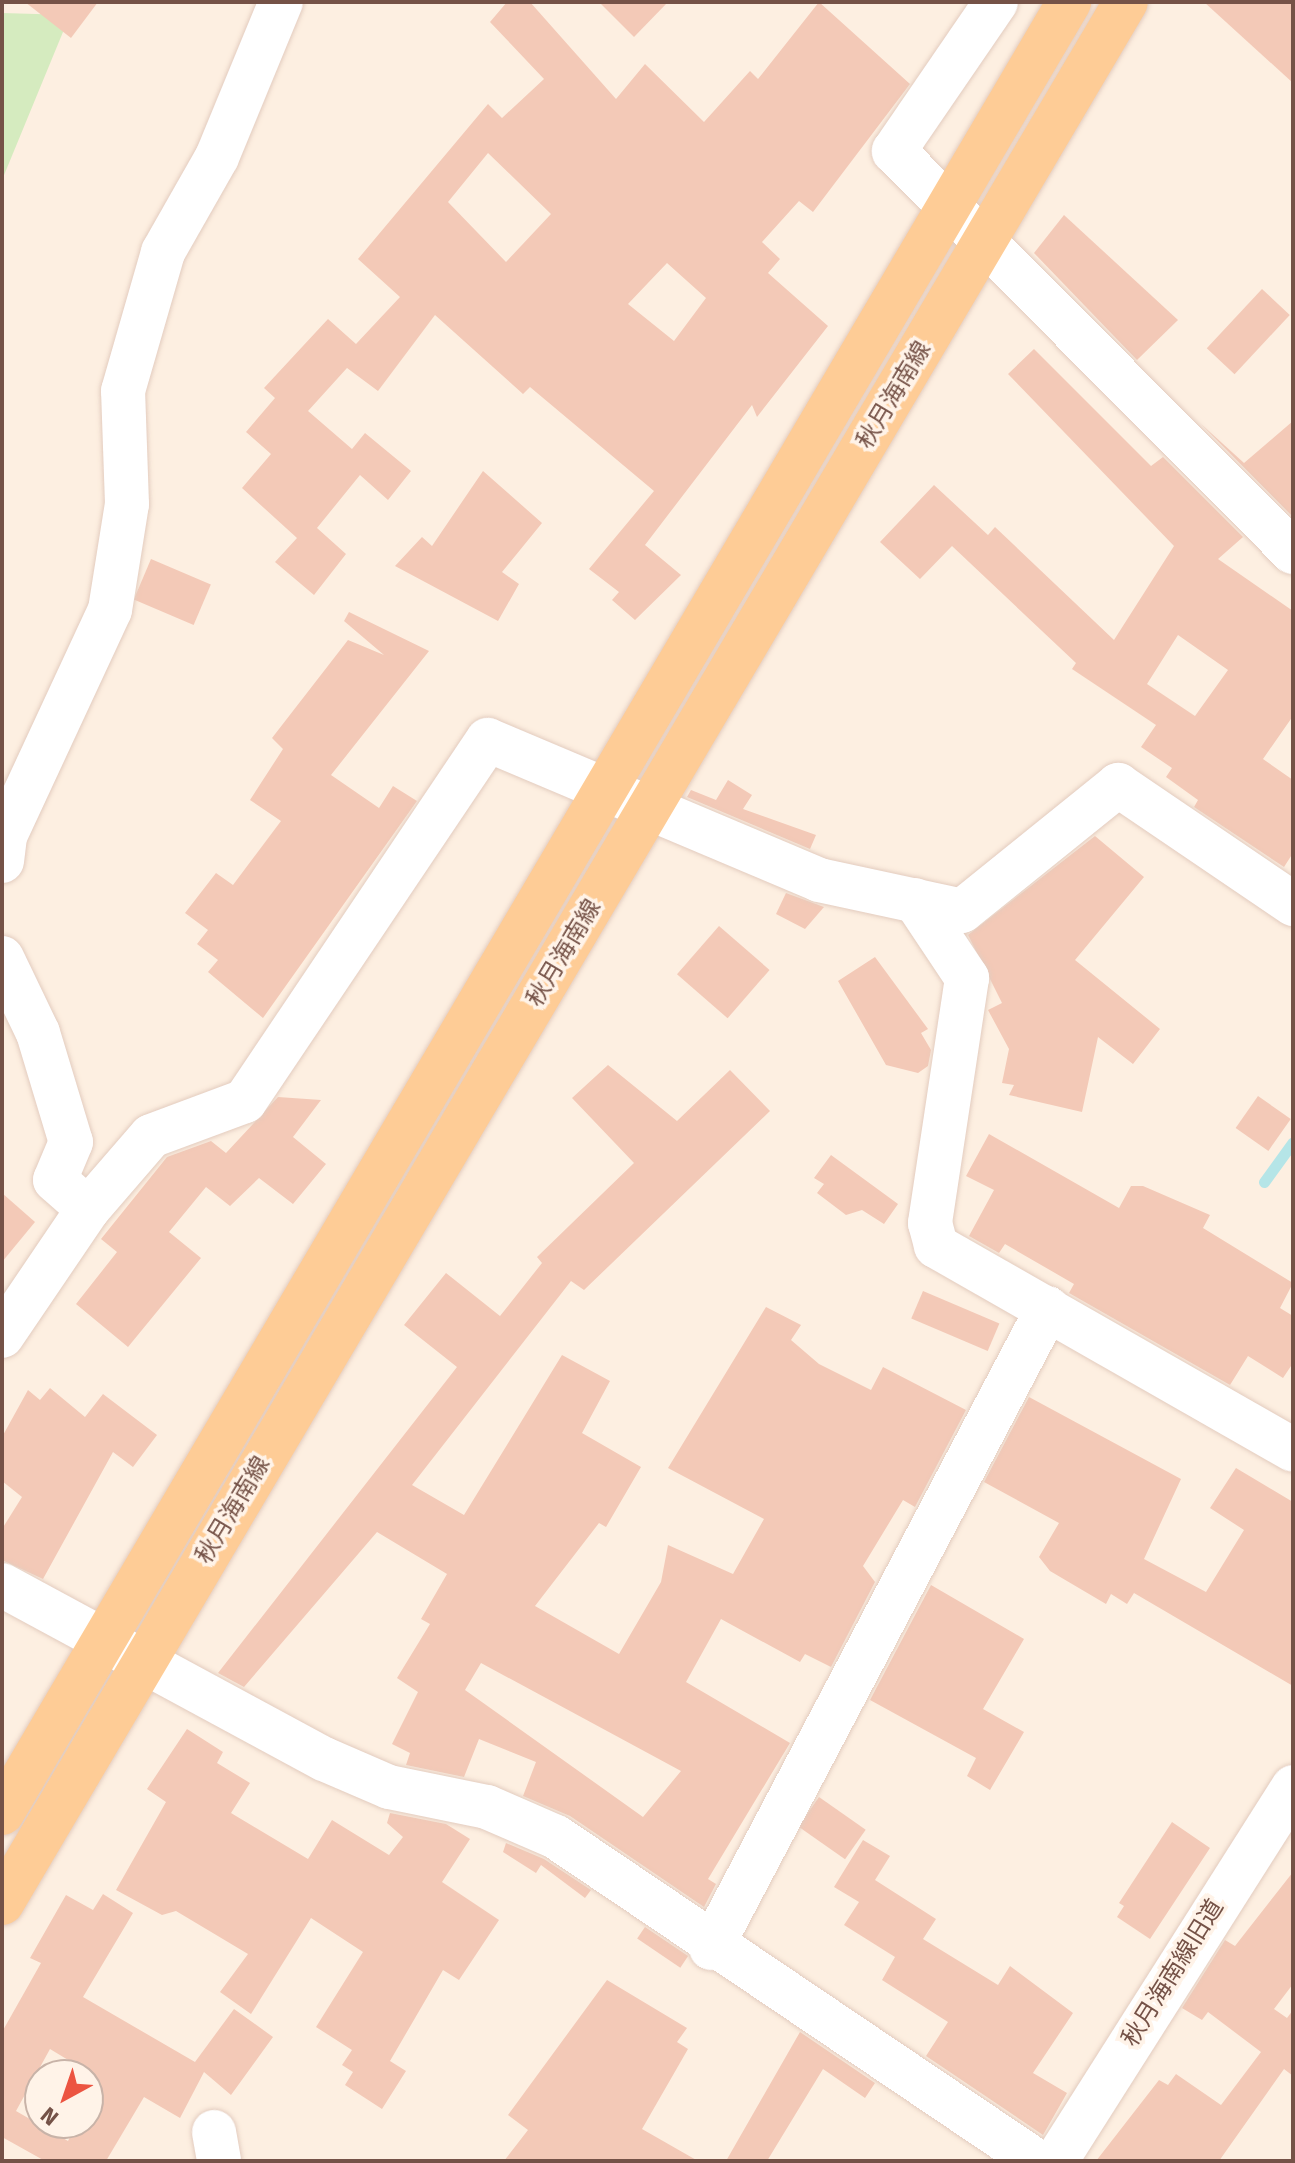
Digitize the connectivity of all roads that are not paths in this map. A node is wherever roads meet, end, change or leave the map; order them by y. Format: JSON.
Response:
{"nodes":[{"id":1,"x":281,"y":2,"type":"edge"},
{"id":2,"x":996,"y":2,"type":"edge"},
{"id":3,"x":1069,"y":2,"type":"edge"},
{"id":4,"x":1126,"y":2,"type":"edge"},
{"id":5,"x":948,"y":208,"type":"junction"},
{"id":6,"x":984,"y":245,"type":"junction"},
{"id":7,"x":1293,"y":552,"type":"edge"},
{"id":8,"x":599,"y":792,"type":"junction"},
{"id":9,"x":649,"y":808,"type":"junction"},
{"id":10,"x":2,"y":861,"type":"edge"},
{"id":11,"x":915,"y":900,"type":"junction"},
{"id":12,"x":1293,"y":904,"type":"edge"},
{"id":13,"x":2,"y":958,"type":"edge"},
{"id":14,"x":88,"y":1209,"type":"junction"},
{"id":15,"x":1048,"y":1308,"type":"junction"},
{"id":16,"x":2,"y":1336,"type":"edge"},
{"id":17,"x":1293,"y":1450,"type":"edge"},
{"id":18,"x":2,"y":1585,"type":"edge"},
{"id":19,"x":101,"y":1641,"type":"junction"},
{"id":20,"x":141,"y":1664,"type":"junction"},
{"id":21,"x":1293,"y":1787,"type":"edge"},
{"id":22,"x":2,"y":1813,"type":"edge"},
{"id":23,"x":2,"y":1903,"type":"edge"},
{"id":24,"x":711,"y":1948,"type":"junction"},
{"id":25,"x":1036,"y":2161,"type":"edge"},
{"id":26,"x":1056,"y":2161,"type":"edge"}],
"edges":[{"from":1,"to":10,"type":"street"},
{"from":2,"to":5,"type":"street"},
{"from":3,"to":5,"type":"main road","name":"秋月海南線"},
{"from":4,"to":6,"type":"main road","name":"秋月海南線"},
{"from":5,"to":6,"type":"street"},
{"from":5,"to":8,"type":"main road","name":"秋月海南線"},
{"from":6,"to":7,"type":"street"},
{"from":6,"to":9,"type":"main road","name":"秋月海南線"},
{"from":8,"to":9,"type":"street"},
{"from":8,"to":14,"type":"street"},
{"from":8,"to":19,"type":"main road","name":"秋月海南線"},
{"from":9,"to":11,"type":"street"},
{"from":9,"to":20,"type":"main road","name":"秋月海南線"},
{"from":11,"to":12,"type":"street"},
{"from":11,"to":15,"type":"street"},
{"from":13,"to":14,"type":"street"},
{"from":14,"to":16,"type":"street"},
{"from":15,"to":17,"type":"street"},
{"from":15,"to":24,"type":"street"},
{"from":18,"to":19,"type":"street"},
{"from":19,"to":20,"type":"street"},
{"from":19,"to":22,"type":"main road","name":"秋月海南線"},
{"from":20,"to":23,"type":"main road","name":"秋月海南線"},
{"from":20,"to":24,"type":"street"},
{"from":21,"to":26,"type":"street","name":"秋月海南線旧道"},
{"from":24,"to":25,"type":"street"}]}
